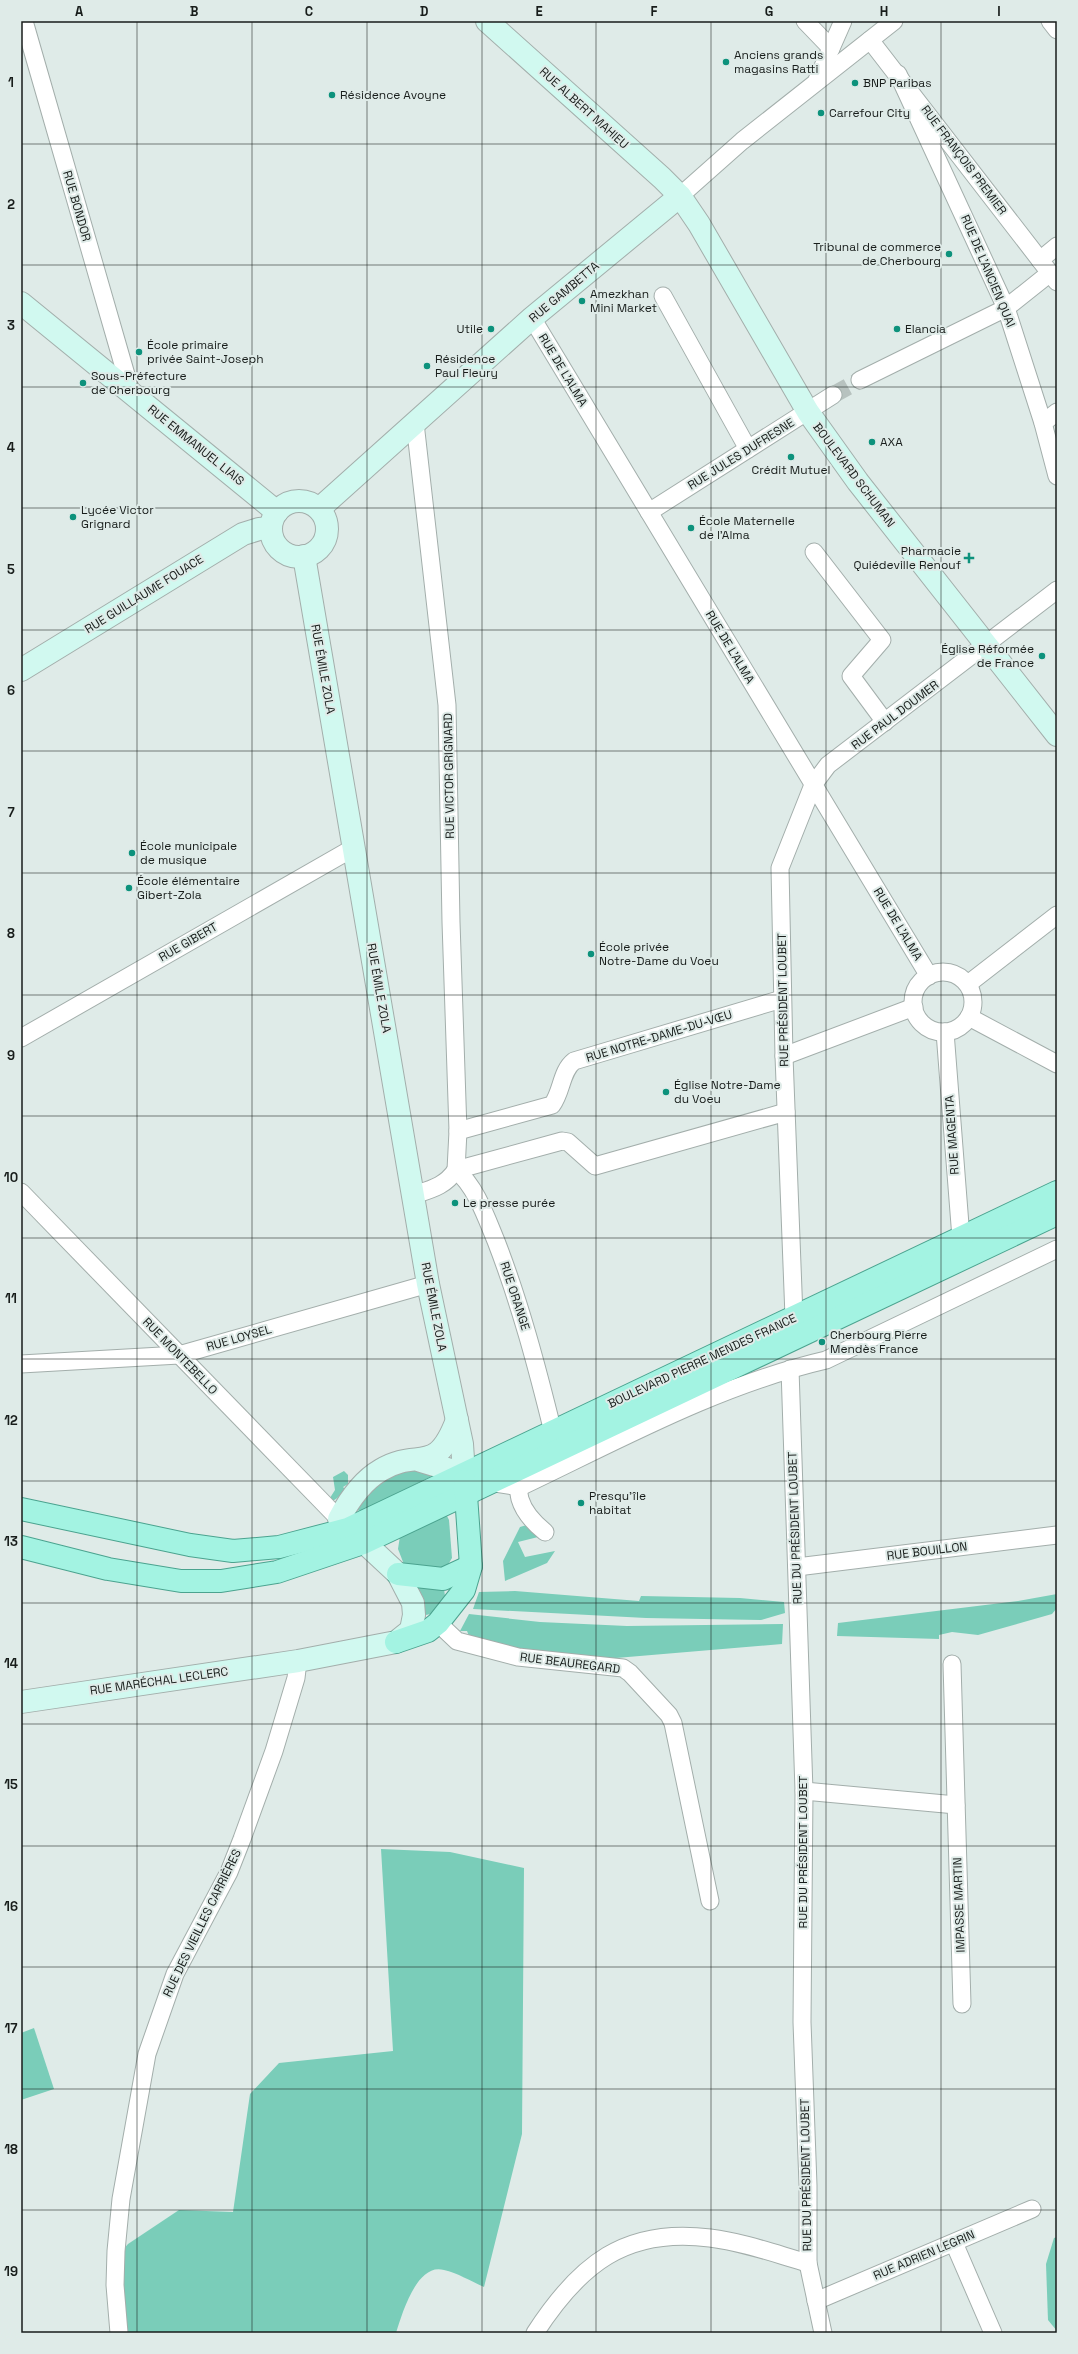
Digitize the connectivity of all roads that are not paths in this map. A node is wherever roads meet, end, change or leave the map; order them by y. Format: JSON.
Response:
{"nodes":[{"id":1,"x":24,"y":21,"type":"edge"},
{"id":2,"x":487,"y":21,"type":"edge"},
{"id":3,"x":805,"y":21,"type":"edge"},
{"id":4,"x":843,"y":21,"type":"edge"},
{"id":5,"x":894,"y":21,"type":"edge"},
{"id":6,"x":1050,"y":21,"type":"edge"},
{"id":7,"x":1057,"y":30,"type":"edge"},
{"id":8,"x":870,"y":40,"type":"junction"},
{"id":9,"x":831,"y":48,"type":"junction"},
{"id":10,"x":898,"y":74,"type":"junction"},
{"id":11,"x":816,"y":82,"type":"junction"},
{"id":12,"x":680,"y":196,"type":"junction"},
{"id":13,"x":1057,"y":246,"type":"edge"},
{"id":14,"x":1049,"y":271,"type":"edge"},
{"id":15,"x":663,"y":296,"type":"dead end"},
{"id":16,"x":21,"y":303,"type":"edge"},
{"id":17,"x":1006,"y":308,"type":"junction"},
{"id":18,"x":532,"y":318,"type":"junction"},
{"id":19,"x":860,"y":380,"type":"tunnel mouth"},
{"id":20,"x":131,"y":392,"type":"junction"},
{"id":21,"x":833,"y":395,"type":"tunnel mouth"},
{"id":22,"x":808,"y":412,"type":"junction"},
{"id":23,"x":1057,"y":412,"type":"edge"},
{"id":24,"x":415,"y":423,"type":"junction"},
{"id":25,"x":1043,"y":423,"type":"junction"},
{"id":26,"x":748,"y":449,"type":"junction"},
{"id":27,"x":1057,"y":476,"type":"edge"},
{"id":28,"x":319,"y":509,"type":"junction"},
{"id":29,"x":648,"y":512,"type":"junction"},
{"id":30,"x":274,"y":520,"type":"junction"},
{"id":31,"x":814,"y":552,"type":"dead end"},
{"id":32,"x":304,"y":556,"type":"junction"},
{"id":33,"x":1057,"y":590,"type":"edge"},
{"id":34,"x":986,"y":645,"type":"junction"},
{"id":35,"x":21,"y":670,"type":"edge"},
{"id":36,"x":885,"y":722,"type":"junction"},
{"id":37,"x":1057,"y":735,"type":"edge"},
{"id":38,"x":813,"y":785,"type":"junction"},
{"id":39,"x":355,"y":847,"type":"junction"},
{"id":40,"x":1057,"y":916,"type":"edge"},
{"id":41,"x":929,"y":976,"type":"junction"},
{"id":42,"x":968,"y":984,"type":"junction"},
{"id":43,"x":782,"y":1000,"type":"junction"},
{"id":44,"x":914,"y":1007,"type":"junction"},
{"id":45,"x":969,"y":1016,"type":"junction"},
{"id":46,"x":945,"y":1032,"type":"junction"},
{"id":47,"x":21,"y":1038,"type":"edge"},
{"id":48,"x":784,"y":1056,"type":"junction"},
{"id":49,"x":1057,"y":1064,"type":"edge"},
{"id":50,"x":786,"y":1112,"type":"junction"},
{"id":51,"x":458,"y":1130,"type":"junction"},
{"id":52,"x":456,"y":1170,"type":"junction"},
{"id":53,"x":21,"y":1192,"type":"edge"},
{"id":54,"x":1057,"y":1192,"type":"edge"},
{"id":55,"x":414,"y":1195,"type":"junction"},
{"id":56,"x":1057,"y":1214,"type":"edge"},
{"id":57,"x":961,"y":1238,"type":"junction"},
{"id":58,"x":1057,"y":1249,"type":"edge"},
{"id":59,"x":428,"y":1284,"type":"junction"},
{"id":60,"x":794,"y":1317,"type":"junction"},
{"id":61,"x":179,"y":1355,"type":"junction"},
{"id":62,"x":21,"y":1364,"type":"edge"},
{"id":63,"x":790,"y":1369,"type":"junction"},
{"id":64,"x":457,"y":1420,"type":"junction"},
{"id":65,"x":553,"y":1432,"type":"junction"},
{"id":66,"x":421,"y":1461,"type":"junction"},
{"id":67,"x":516,"y":1479,"type":"junction"},
{"id":68,"x":465,"y":1483,"type":"junction"},
{"id":69,"x":21,"y":1509,"type":"edge"},
{"id":70,"x":350,"y":1530,"type":"junction"},
{"id":71,"x":545,"y":1532,"type":"dead end"},
{"id":72,"x":1057,"y":1535,"type":"edge"},
{"id":73,"x":21,"y":1547,"type":"edge"},
{"id":74,"x":471,"y":1566,"type":"junction"},
{"id":75,"x":797,"y":1567,"type":"junction"},
{"id":76,"x":398,"y":1574,"type":"junction"},
{"id":77,"x":438,"y":1623,"type":"junction"},
{"id":78,"x":396,"y":1642,"type":"junction"},
{"id":79,"x":298,"y":1660,"type":"junction"},
{"id":80,"x":952,"y":1664,"type":"dead end"},
{"id":81,"x":21,"y":1702,"type":"edge"},
{"id":82,"x":804,"y":1791,"type":"junction"},
{"id":83,"x":956,"y":1805,"type":"junction"},
{"id":84,"x":710,"y":1901,"type":"dead end"},
{"id":85,"x":962,"y":2004,"type":"dead end"},
{"id":86,"x":1032,"y":2209,"type":"dead end"},
{"id":87,"x":954,"y":2243,"type":"junction"},
{"id":88,"x":808,"y":2263,"type":"junction"},
{"id":89,"x":816,"y":2301,"type":"junction"},
{"id":90,"x":119,"y":2333,"type":"edge"},
{"id":91,"x":535,"y":2333,"type":"edge"},
{"id":92,"x":823,"y":2333,"type":"edge"},
{"id":93,"x":993,"y":2333,"type":"edge"}],
"edges":[{"from":1,"to":20,"type":"street","name":"RUE BONDOR"},
{"from":2,"to":12,"type":"street","name":"RUE ALBERT MAHIEU"},
{"from":3,"to":9,"type":"street"},
{"from":4,"to":9,"type":"street"},
{"from":5,"to":8,"type":"street","name":"RUE GAMBETTA"},
{"from":6,"to":7,"type":"street"},
{"from":8,"to":10,"type":"street","name":"RUE FRANÇOIS PREMIER"},
{"from":8,"to":11,"type":"street","name":"RUE GAMBETTA"},
{"from":9,"to":11,"type":"street"},
{"from":10,"to":14,"type":"street","name":"RUE FRANÇOIS PREMIER"},
{"from":10,"to":17,"type":"street","name":"RUE DE L'ANCIEN QUAI"},
{"from":11,"to":12,"type":"street","name":"RUE GAMBETTA"},
{"from":12,"to":18,"type":"street","name":"RUE GAMBETTA"},
{"from":12,"to":22,"type":"street","name":"BOULEVARD SCHUMAN"},
{"from":13,"to":14,"type":"street"},
{"from":14,"to":17,"type":"street"},
{"from":15,"to":26,"type":"street"},
{"from":16,"to":20,"type":"street","name":"RUE EMMANUEL LIAIS"},
{"from":17,"to":19,"type":"street"},
{"from":17,"to":25,"type":"street","name":"RUE DE L'ANCIEN QUAI"},
{"from":18,"to":24,"type":"street","name":"RUE GAMBETTA"},
{"from":18,"to":29,"type":"street","name":"RUE DE L'ALMA"},
{"from":20,"to":30,"type":"street","name":"RUE EMMANUEL LIAIS"},
{"from":21,"to":22,"type":"street","name":"RUE JULES DUFRESNE"},
{"from":22,"to":26,"type":"street","name":"RUE JULES DUFRESNE"},
{"from":22,"to":34,"type":"street","name":"BOULEVARD SCHUMAN"},
{"from":23,"to":25,"type":"street"},
{"from":24,"to":28,"type":"street","name":"RUE GAMBETTA"},
{"from":24,"to":51,"type":"street","name":"RUE VICTOR GRIGNARD"},
{"from":25,"to":27,"type":"street","name":"RUE DE L'ANCIEN QUAI"},
{"from":26,"to":29,"type":"street","name":"RUE JULES DUFRESNE"},
{"from":28,"to":30,"type":"street"},
{"from":28,"to":32,"type":"street"},
{"from":29,"to":38,"type":"street","name":"RUE DE L'ALMA"},
{"from":30,"to":32,"type":"street"},
{"from":30,"to":35,"type":"street","name":"RUE GUILLAUME FOUACE"},
{"from":31,"to":36,"type":"street"},
{"from":32,"to":39,"type":"street","name":"RUE ÉMILE ZOLA"},
{"from":33,"to":34,"type":"street","name":"RUE PAUL DOUMER"},
{"from":34,"to":36,"type":"street","name":"RUE PAUL DOUMER"},
{"from":34,"to":37,"type":"street","name":"BOULEVARD SCHUMAN"},
{"from":36,"to":38,"type":"street","name":"RUE PAUL DOUMER"},
{"from":38,"to":41,"type":"street","name":"RUE DE L'ALMA"},
{"from":38,"to":43,"type":"street","name":"RUE PRÉSIDENT LOUBET"},
{"from":39,"to":47,"type":"street","name":"RUE GIBERT"},
{"from":39,"to":55,"type":"street","name":"RUE ÉMILE ZOLA"},
{"from":40,"to":42,"type":"street"},
{"from":41,"to":42,"type":"street"},
{"from":41,"to":44,"type":"street"},
{"from":42,"to":45,"type":"street"},
{"from":43,"to":48,"type":"street","name":"RUE PRÉSIDENT LOUBET"},
{"from":43,"to":51,"type":"street","name":"RUE NOTRE-DAME-DU-VŒU"},
{"from":44,"to":46,"type":"street"},
{"from":44,"to":48,"type":"street"},
{"from":45,"to":46,"type":"street"},
{"from":45,"to":49,"type":"street"},
{"from":46,"to":57,"type":"street","name":"RUE MAGENTA"},
{"from":48,"to":50,"type":"street","name":"RUE PRÉSIDENT LOUBET"},
{"from":50,"to":52,"type":"street"},
{"from":50,"to":60,"type":"street","name":"RUE PRÉSIDENT LOUBET"},
{"from":51,"to":52,"type":"street"},
{"from":52,"to":55,"type":"street"},
{"from":52,"to":65,"type":"street","name":"RUE ORANGE"},
{"from":53,"to":61,"type":"street","name":"RUE MONTEBELLO"},
{"from":54,"to":57,"type":"main road","name":"BOULEVARD PIERRE MENDES FRANCE"},
{"from":55,"to":59,"type":"street","name":"RUE ÉMILE ZOLA"},
{"from":56,"to":67,"type":"main road","name":"BOULEVARD PIERRE MENDES FRANCE"},
{"from":57,"to":60,"type":"main road","name":"BOULEVARD PIERRE MENDES FRANCE"},
{"from":58,"to":63,"type":"street","name":"BOULEVARD PIERRE MENDES FRANCE"},
{"from":59,"to":61,"type":"street","name":"RUE LOYSEL"},
{"from":59,"to":64,"type":"street","name":"RUE ÉMILE ZOLA"},
{"from":60,"to":65,"type":"main road","name":"BOULEVARD PIERRE MENDES FRANCE"},
{"from":61,"to":62,"type":"street","name":"RUE LOYSEL"},
{"from":61,"to":70,"type":"street","name":"RUE MONTEBELLO"},
{"from":63,"to":67,"type":"street","name":"BOULEVARD PIERRE MENDES FRANCE"},
{"from":63,"to":75,"type":"street","name":"RUE DU PRÉSIDENT LOUBET"},
{"from":64,"to":66,"type":"street"},
{"from":64,"to":68,"type":"street","name":"RUE ÉMILE ZOLA"},
{"from":65,"to":68,"type":"main road","name":"BOULEVARD PIERRE MENDES FRANCE"},
{"from":66,"to":68,"type":"street"},
{"from":66,"to":70,"type":"street"},
{"from":67,"to":68,"type":"main road","name":"BOULEVARD PIERRE MENDES FRANCE"},
{"from":67,"to":71,"type":"street"},
{"from":68,"to":70,"type":"main road","name":"BOULEVARD PIERRE MENDES FRANCE"},
{"from":68,"to":74,"type":"main road"},
{"from":69,"to":70,"type":"main road"},
{"from":70,"to":73,"type":"main road","name":"BOULEVARD PIERRE MENDES FRANCE"},
{"from":70,"to":76,"type":"street"},
{"from":72,"to":75,"type":"street","name":"RUE BOUILLON"},
{"from":74,"to":76,"type":"main road"},
{"from":74,"to":77,"type":"main road"},
{"from":75,"to":82,"type":"street","name":"RUE DU PRÉSIDENT LOUBET"},
{"from":76,"to":78,"type":"street"},
{"from":77,"to":78,"type":"main road"},
{"from":77,"to":84,"type":"street","name":"RUE BEAUREGARD"},
{"from":78,"to":79,"type":"street"},
{"from":79,"to":81,"type":"street","name":"RUE MARÉCHAL LECLERC"},
{"from":79,"to":90,"type":"street","name":"RUE DES VIEILLES CARRIÈRES"},
{"from":80,"to":83,"type":"street","name":"IMPASSE MARTIN"},
{"from":82,"to":83,"type":"street"},
{"from":82,"to":88,"type":"street","name":"RUE DU PRÉSIDENT LOUBET"},
{"from":83,"to":85,"type":"street","name":"IMPASSE MARTIN"},
{"from":86,"to":87,"type":"street","name":"RUE ADRIEN LEGRIN"},
{"from":87,"to":89,"type":"street","name":"RUE ADRIEN LEGRIN"},
{"from":87,"to":93,"type":"street"},
{"from":88,"to":89,"type":"street","name":"RUE DU PRÉSIDENT LOUBET"},
{"from":88,"to":91,"type":"street"},
{"from":89,"to":92,"type":"street","name":"RUE DU PRÉSIDENT LOUBET"}]}
